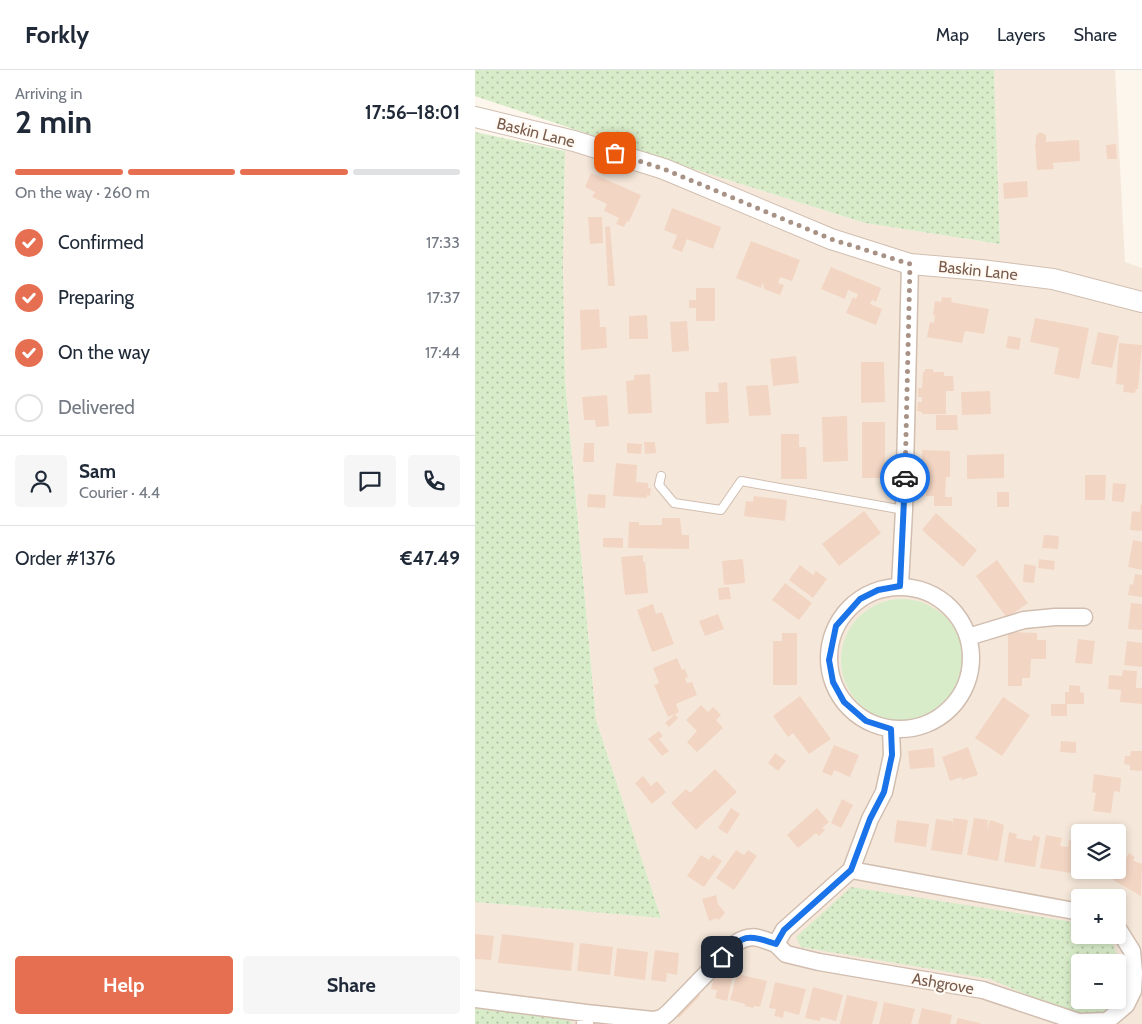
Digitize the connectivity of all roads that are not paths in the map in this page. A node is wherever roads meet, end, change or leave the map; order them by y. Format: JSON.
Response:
{"nodes":[{"id":1,"x":475,"y":117,"type":"edge"},
{"id":2,"x":910,"y":264,"type":"junction"},
{"id":3,"x":1142,"y":302,"type":"edge"},
{"id":4,"x":661,"y":476,"type":"dead end"},
{"id":5,"x":904,"y":510,"type":"junction"},
{"id":6,"x":900,"y":586,"type":"junction"},
{"id":7,"x":1084,"y":618,"type":"dead end"},
{"id":8,"x":968,"y":637,"type":"junction"},
{"id":9,"x":891,"y":729,"type":"junction"},
{"id":10,"x":851,"y":870,"type":"junction"},
{"id":11,"x":1071,"y":910,"type":"edge"},
{"id":12,"x":1126,"y":941,"type":"edge"},
{"id":13,"x":776,"y":944,"type":"junction"},
{"id":14,"x":475,"y":999,"type":"edge"},
{"id":15,"x":585,"y":1018,"type":"edge"}],
"edges":[{"from":1,"to":2,"type":"street","name":"Baskin Lane"},
{"from":2,"to":3,"type":"street","name":"Baskin Lane"},
{"from":2,"to":5,"type":"street"},
{"from":4,"to":5,"type":"lane"},
{"from":5,"to":6,"type":"street"},
{"from":6,"to":8,"type":"street"},
{"from":6,"to":9,"type":"street"},
{"from":7,"to":8,"type":"street"},
{"from":8,"to":9,"type":"street"},
{"from":9,"to":10,"type":"street"},
{"from":10,"to":11,"type":"street"},
{"from":10,"to":13,"type":"street"},
{"from":12,"to":13,"type":"street","name":"Ashgrove"},
{"from":13,"to":15,"type":"street","name":"Ashgrove"},
{"from":14,"to":15,"type":"street","name":"Ashgrove"}]}
